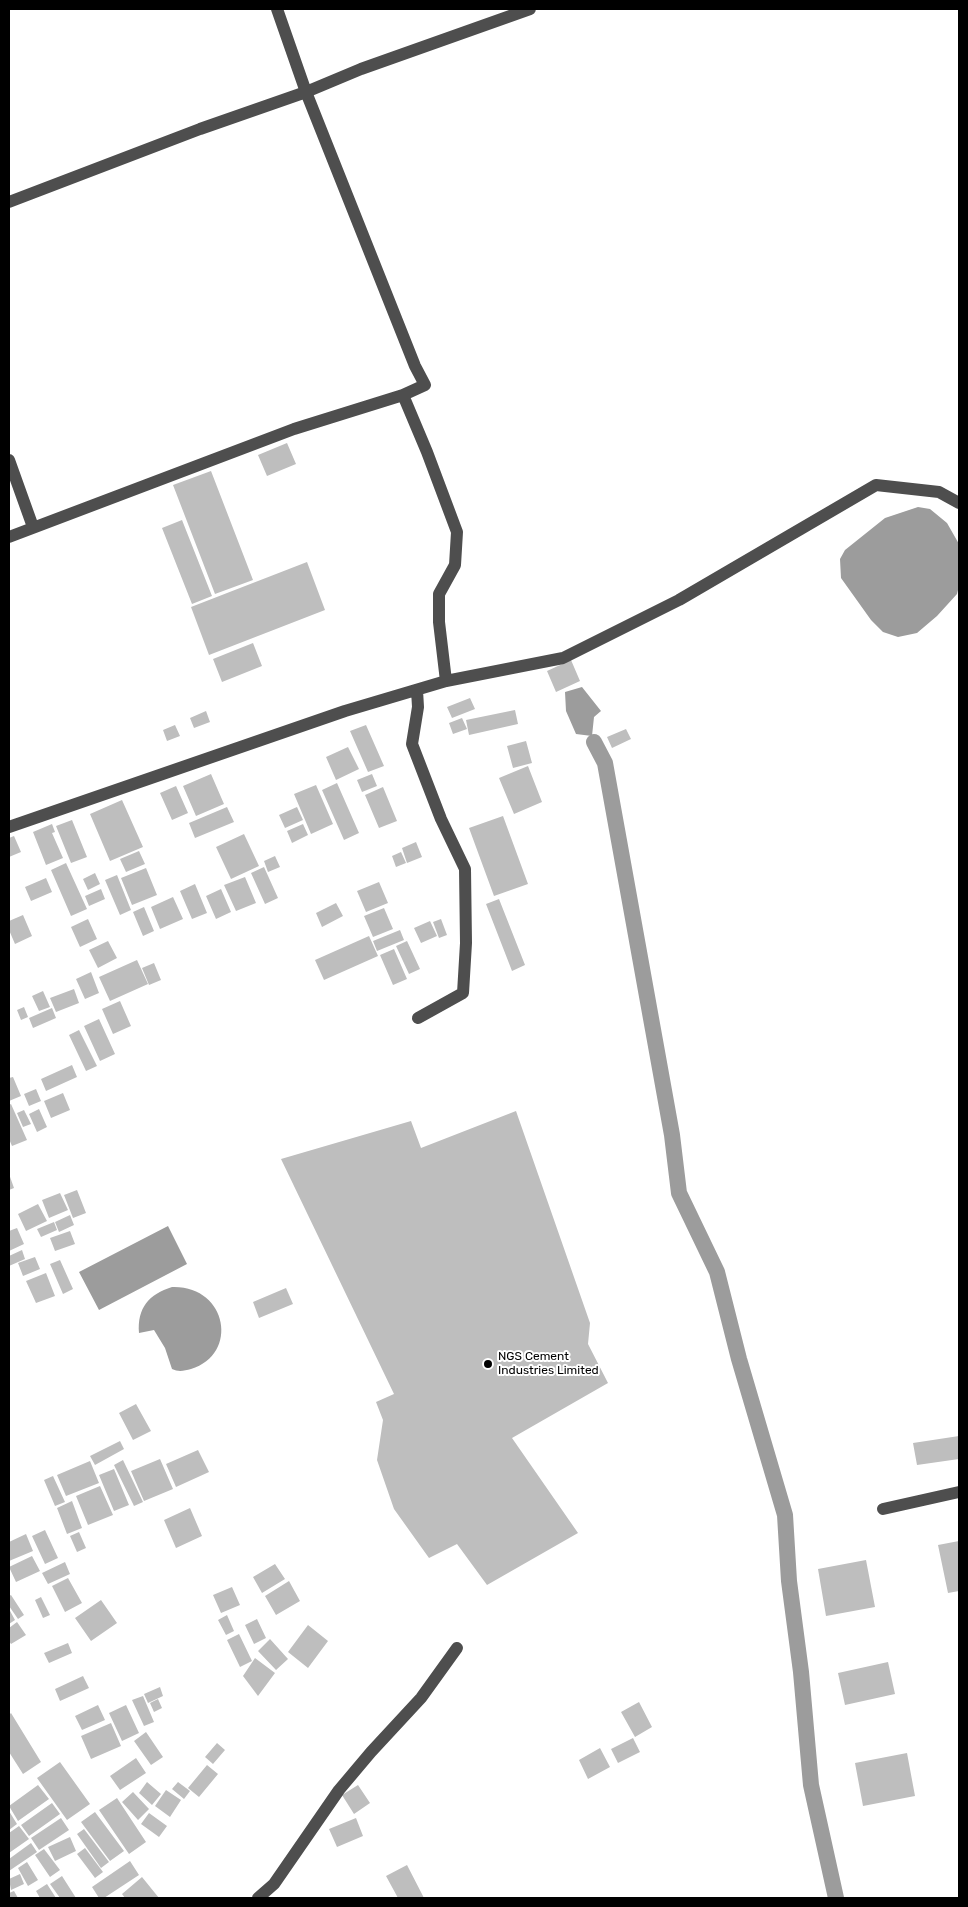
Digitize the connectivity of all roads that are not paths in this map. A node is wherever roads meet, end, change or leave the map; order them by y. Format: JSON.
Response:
{"nodes":[{"id":1,"x":277,"y":9,"type":"edge"},
{"id":2,"x":530,"y":9,"type":"edge"},
{"id":3,"x":306,"y":92,"type":"junction"},
{"id":4,"x":9,"y":202,"type":"edge"},
{"id":5,"x":403,"y":395,"type":"junction"},
{"id":6,"x":9,"y":460,"type":"edge"},
{"id":7,"x":959,"y":503,"type":"edge"},
{"id":8,"x":33,"y":527,"type":"junction"},
{"id":9,"x":9,"y":537,"type":"edge"},
{"id":10,"x":446,"y":681,"type":"junction"},
{"id":11,"x":417,"y":690,"type":"junction"},
{"id":12,"x":9,"y":827,"type":"edge"},
{"id":13,"x":418,"y":1018,"type":"dead end"},
{"id":14,"x":959,"y":1492,"type":"edge"},
{"id":15,"x":883,"y":1509,"type":"dead end"},
{"id":16,"x":457,"y":1648,"type":"dead end"},
{"id":17,"x":258,"y":1898,"type":"edge"}],
"edges":[{"from":1,"to":3,"type":"street"},
{"from":2,"to":3,"type":"street"},
{"from":3,"to":4,"type":"street"},
{"from":3,"to":5,"type":"street"},
{"from":5,"to":8,"type":"street"},
{"from":5,"to":10,"type":"street"},
{"from":6,"to":8,"type":"street"},
{"from":7,"to":10,"type":"street"},
{"from":8,"to":9,"type":"street"},
{"from":10,"to":11,"type":"street"},
{"from":11,"to":12,"type":"street"},
{"from":11,"to":13,"type":"street"},
{"from":14,"to":15,"type":"street"},
{"from":16,"to":17,"type":"street"}]}
